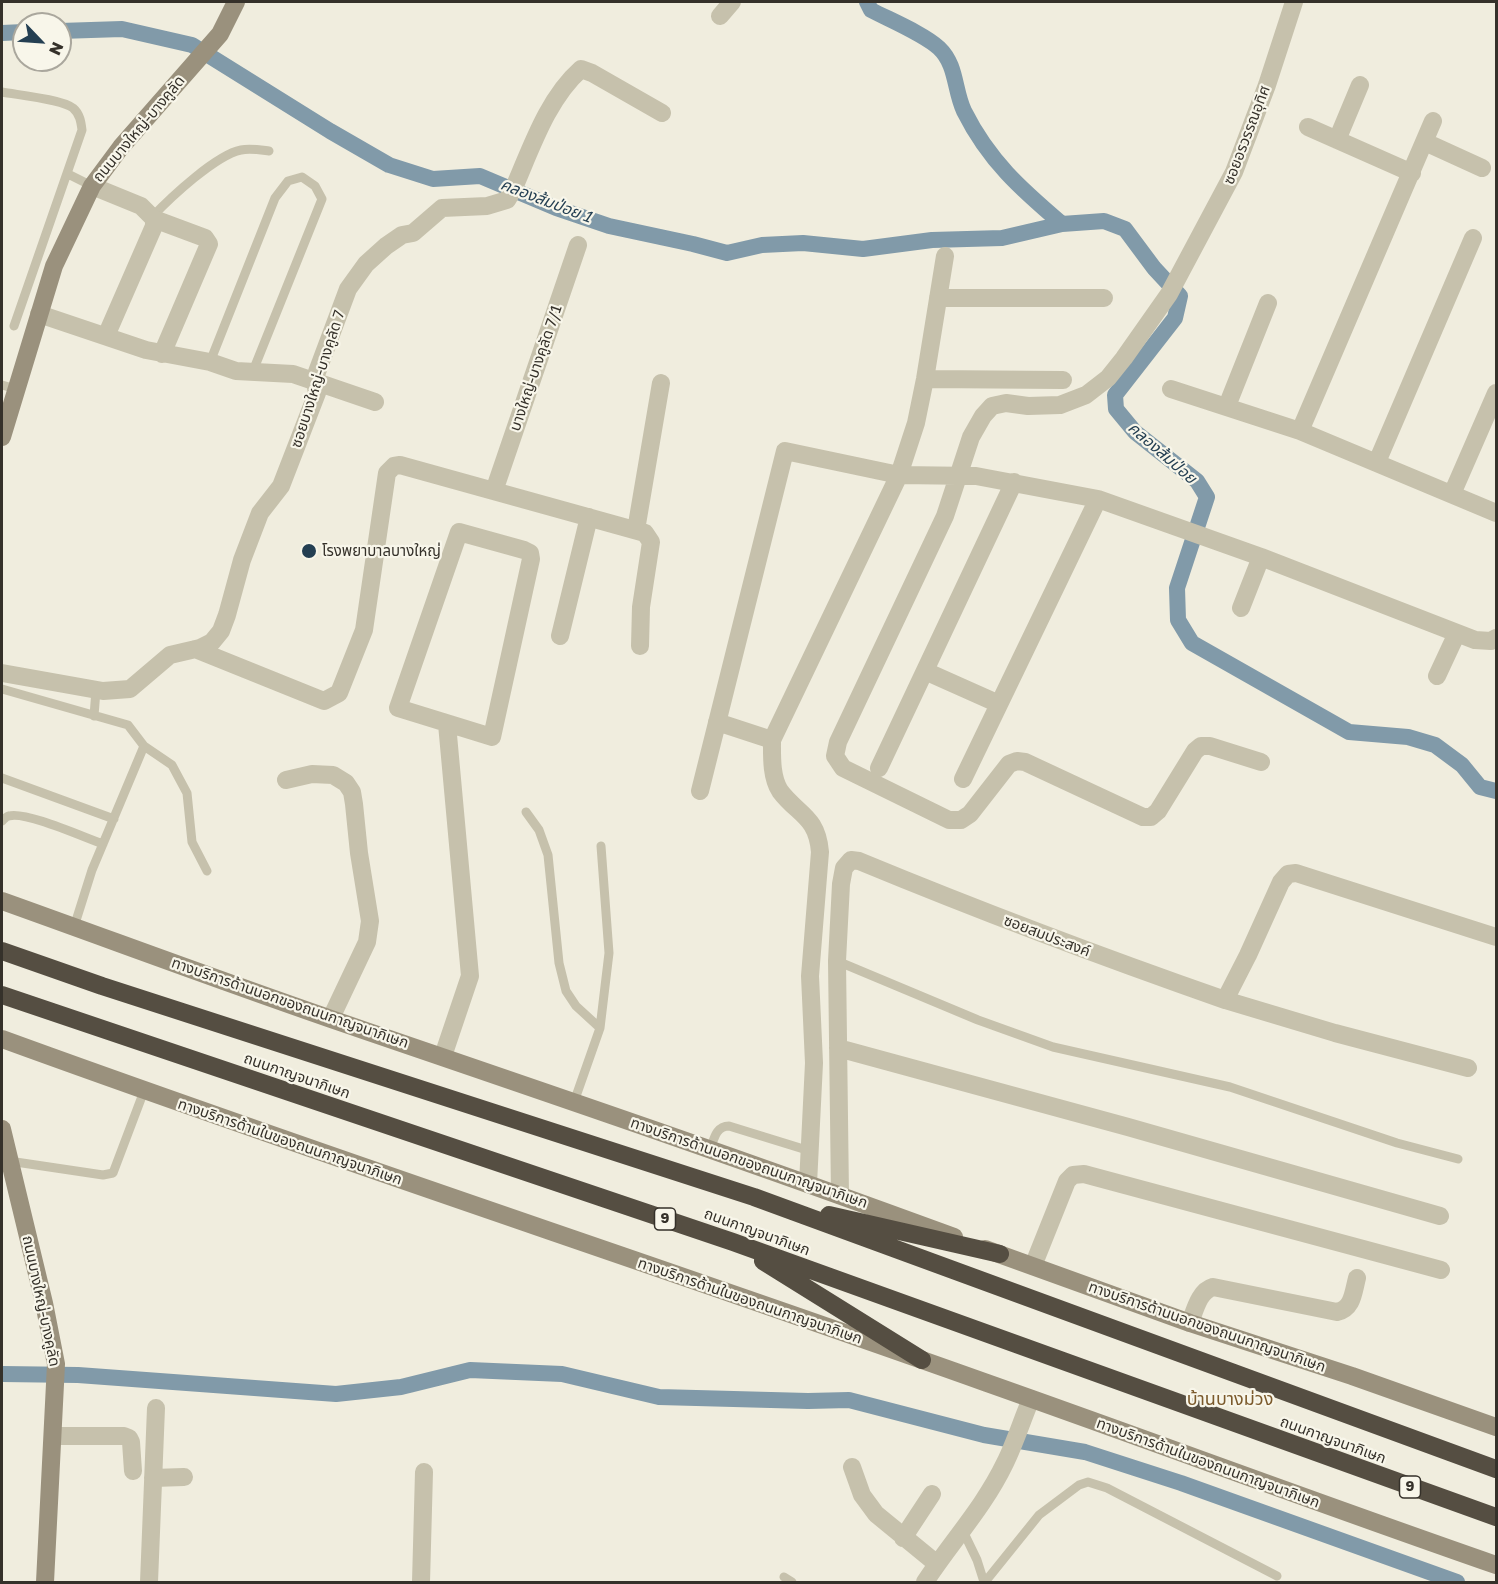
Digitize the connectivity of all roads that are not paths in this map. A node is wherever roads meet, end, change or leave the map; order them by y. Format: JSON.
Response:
{"nodes":[{"id":1,"x":236,"y":2,"type":"edge"},
{"id":2,"x":732,"y":2,"type":"edge"},
{"id":3,"x":1294,"y":2,"type":"edge"},
{"id":4,"x":720,"y":16,"type":"dead end"},
{"id":5,"x":1360,"y":85,"type":"dead end"},
{"id":6,"x":2,"y":92,"type":"edge"},
{"id":7,"x":662,"y":112,"type":"dead end"},
{"id":8,"x":1433,"y":121,"type":"dead end"},
{"id":9,"x":1308,"y":127,"type":"dead end"},
{"id":10,"x":1337,"y":140,"type":"junction"},
{"id":11,"x":1425,"y":142,"type":"junction"},
{"id":12,"x":269,"y":151,"type":"dead end"},
{"id":13,"x":1482,"y":168,"type":"dead end"},
{"id":14,"x":1412,"y":173,"type":"junction"},
{"id":15,"x":68,"y":174,"type":"junction"},
{"id":16,"x":92,"y":186,"type":"junction"},
{"id":17,"x":153,"y":218,"type":"junction"},
{"id":18,"x":1473,"y":238,"type":"dead end"},
{"id":19,"x":578,"y":245,"type":"dead end"},
{"id":20,"x":945,"y":256,"type":"dead end"},
{"id":21,"x":938,"y":298,"type":"junction"},
{"id":22,"x":1104,"y":298,"type":"dead end"},
{"id":23,"x":1268,"y":303,"type":"dead end"},
{"id":24,"x":39,"y":314,"type":"junction"},
{"id":25,"x":14,"y":326,"type":"dead end"},
{"id":26,"x":106,"y":336,"type":"junction"},
{"id":27,"x":162,"y":354,"type":"junction"},
{"id":28,"x":210,"y":363,"type":"junction"},
{"id":29,"x":253,"y":371,"type":"junction"},
{"id":30,"x":925,"y":379,"type":"junction"},
{"id":31,"x":1063,"y":380,"type":"dead end"},
{"id":32,"x":315,"y":382,"type":"junction"},
{"id":33,"x":661,"y":383,"type":"dead end"},
{"id":34,"x":9,"y":387,"type":"edge"},
{"id":35,"x":1171,"y":389,"type":"dead end"},
{"id":36,"x":1497,"y":393,"type":"edge"},
{"id":37,"x":375,"y":402,"type":"dead end"},
{"id":38,"x":1227,"y":406,"type":"junction"},
{"id":39,"x":1300,"y":431,"type":"junction"},
{"id":40,"x":2,"y":437,"type":"edge"},
{"id":41,"x":1377,"y":462,"type":"junction"},
{"id":42,"x":899,"y":475,"type":"junction"},
{"id":43,"x":959,"y":475,"type":"junction"},
{"id":44,"x":1014,"y":482,"type":"junction"},
{"id":45,"x":494,"y":491,"type":"junction"},
{"id":46,"x":1452,"y":494,"type":"junction"},
{"id":47,"x":1098,"y":500,"type":"junction"},
{"id":48,"x":1497,"y":513,"type":"edge"},
{"id":49,"x":589,"y":517,"type":"junction"},
{"id":50,"x":636,"y":530,"type":"junction"},
{"id":51,"x":1261,"y":556,"type":"junction"},
{"id":52,"x":1242,"y":608,"type":"dead end"},
{"id":53,"x":1457,"y":633,"type":"junction"},
{"id":54,"x":560,"y":636,"type":"dead end"},
{"id":55,"x":1497,"y":638,"type":"edge"},
{"id":56,"x":640,"y":646,"type":"dead end"},
{"id":57,"x":195,"y":649,"type":"junction"},
{"id":58,"x":925,"y":671,"type":"junction"},
{"id":59,"x":2,"y":673,"type":"edge"},
{"id":60,"x":1437,"y":676,"type":"dead end"},
{"id":61,"x":2,"y":689,"type":"edge"},
{"id":62,"x":96,"y":690,"type":"junction"},
{"id":63,"x":999,"y":704,"type":"junction"},
{"id":64,"x":94,"y":716,"type":"junction"},
{"id":65,"x":717,"y":722,"type":"junction"},
{"id":66,"x":447,"y":724,"type":"junction"},
{"id":67,"x":772,"y":740,"type":"junction"},
{"id":68,"x":144,"y":746,"type":"junction"},
{"id":69,"x":1261,"y":762,"type":"dead end"},
{"id":70,"x":879,"y":768,"type":"dead end"},
{"id":71,"x":2,"y":778,"type":"edge"},
{"id":72,"x":963,"y":779,"type":"dead end"},
{"id":73,"x":286,"y":780,"type":"dead end"},
{"id":74,"x":700,"y":791,"type":"dead end"},
{"id":75,"x":526,"y":812,"type":"dead end"},
{"id":76,"x":114,"y":819,"type":"junction"},
{"id":77,"x":2,"y":821,"type":"edge"},
{"id":78,"x":103,"y":844,"type":"junction"},
{"id":79,"x":601,"y":846,"type":"dead end"},
{"id":80,"x":207,"y":870,"type":"dead end"},
{"id":81,"x":2,"y":901,"type":"edge"},
{"id":82,"x":74,"y":927,"type":"junction"},
{"id":83,"x":1497,"y":937,"type":"edge"},
{"id":84,"x":2,"y":951,"type":"edge"},
{"id":85,"x":837,"y":962,"type":"junction"},
{"id":86,"x":2,"y":995,"type":"edge"},
{"id":87,"x":1225,"y":1000,"type":"junction"},
{"id":88,"x":331,"y":1018,"type":"junction"},
{"id":89,"x":600,"y":1028,"type":"junction"},
{"id":90,"x":2,"y":1039,"type":"edge"},
{"id":91,"x":838,"y":1048,"type":"junction"},
{"id":92,"x":443,"y":1056,"type":"junction"},
{"id":93,"x":1468,"y":1068,"type":"dead end"},
{"id":94,"x":144,"y":1091,"type":"junction"},
{"id":95,"x":574,"y":1102,"type":"junction"},
{"id":96,"x":2,"y":1129,"type":"edge"},
{"id":97,"x":710,"y":1150,"type":"junction"},
{"id":98,"x":810,"y":1151,"type":"junction"},
{"id":99,"x":1458,"y":1159,"type":"dead end"},
{"id":100,"x":9,"y":1161,"type":"junction"},
{"id":101,"x":808,"y":1184,"type":"junction"},
{"id":102,"x":840,"y":1195,"type":"junction"},
{"id":103,"x":754,"y":1197,"type":"junction"},
{"id":104,"x":1440,"y":1216,"type":"dead end"},
{"id":105,"x":733,"y":1242,"type":"junction"},
{"id":106,"x":1000,"y":1254,"type":"junction"},
{"id":107,"x":1033,"y":1266,"type":"junction"},
{"id":108,"x":1442,"y":1270,"type":"dead end"},
{"id":109,"x":1357,"y":1278,"type":"dead end"},
{"id":110,"x":1190,"y":1323,"type":"junction"},
{"id":111,"x":922,"y":1360,"type":"junction"},
{"id":112,"x":1031,"y":1399,"type":"junction"},
{"id":113,"x":156,"y":1408,"type":"dead end"},
{"id":114,"x":1497,"y":1427,"type":"edge"},
{"id":115,"x":53,"y":1436,"type":"junction"},
{"id":116,"x":852,"y":1467,"type":"dead end"},
{"id":117,"x":1497,"y":1469,"type":"edge"},
{"id":118,"x":133,"y":1471,"type":"dead end"},
{"id":119,"x":424,"y":1472,"type":"dead end"},
{"id":120,"x":153,"y":1478,"type":"junction"},
{"id":121,"x":184,"y":1478,"type":"dead end"},
{"id":122,"x":932,"y":1494,"type":"dead end"},
{"id":123,"x":1497,"y":1517,"type":"edge"},
{"id":124,"x":963,"y":1531,"type":"junction"},
{"id":125,"x":903,"y":1538,"type":"junction"},
{"id":126,"x":937,"y":1564,"type":"junction"},
{"id":127,"x":1497,"y":1565,"type":"edge"},
{"id":128,"x":1276,"y":1576,"type":"dead end"},
{"id":129,"x":45,"y":1582,"type":"edge"},
{"id":130,"x":149,"y":1582,"type":"edge"},
{"id":131,"x":421,"y":1582,"type":"edge"},
{"id":132,"x":925,"y":1582,"type":"edge"},
{"id":133,"x":985,"y":1582,"type":"edge"}],
"edges":[{"from":1,"to":16,"type":"main road","name":"ถนนบางใหญ่-บางคูลัด"},
{"from":2,"to":4,"type":"street"},
{"from":3,"to":43,"type":"street","name":"ซอยอรวรรณอุทิศ"},
{"from":5,"to":10,"type":"street"},
{"from":6,"to":15,"type":"lane"},
{"from":7,"to":32,"type":"street","name":"ซอยบางใหญ่-บางคูลัด 7"},
{"from":8,"to":11,"type":"street"},
{"from":9,"to":10,"type":"street"},
{"from":10,"to":14,"type":"street"},
{"from":11,"to":13,"type":"street"},
{"from":11,"to":14,"type":"street"},
{"from":12,"to":17,"type":"lane"},
{"from":14,"to":39,"type":"street"},
{"from":15,"to":16,"type":"lane"},
{"from":15,"to":25,"type":"lane"},
{"from":16,"to":17,"type":"street"},
{"from":16,"to":24,"type":"main road","name":"ถนนบางใหญ่-บางคูลัด"},
{"from":17,"to":26,"type":"street"},
{"from":17,"to":27,"type":"street"},
{"from":18,"to":41,"type":"street"},
{"from":19,"to":45,"type":"street","name":"บางใหญ่-บางคูลัด 7/1"},
{"from":20,"to":21,"type":"street"},
{"from":21,"to":22,"type":"street"},
{"from":21,"to":30,"type":"street"},
{"from":23,"to":38,"type":"street"},
{"from":24,"to":26,"type":"street"},
{"from":24,"to":34,"type":"main road","name":"ถนนบางใหญ่-บางคูลัด"},
{"from":26,"to":27,"type":"street"},
{"from":27,"to":28,"type":"street"},
{"from":28,"to":29,"type":"street"},
{"from":28,"to":29,"type":"lane"},
{"from":29,"to":32,"type":"street"},
{"from":30,"to":31,"type":"street"},
{"from":30,"to":42,"type":"street"},
{"from":32,"to":37,"type":"street"},
{"from":32,"to":57,"type":"street","name":"ซอยบางใหญ่-บางคูลัด 7"},
{"from":33,"to":50,"type":"street"},
{"from":34,"to":40,"type":"main road","name":"ถนนบางใหญ่-บางคูลัด"},
{"from":35,"to":38,"type":"street"},
{"from":36,"to":46,"type":"street"},
{"from":38,"to":39,"type":"street"},
{"from":39,"to":41,"type":"street"},
{"from":41,"to":46,"type":"street"},
{"from":42,"to":43,"type":"street"},
{"from":42,"to":65,"type":"street"},
{"from":42,"to":67,"type":"street"},
{"from":43,"to":44,"type":"street"},
{"from":43,"to":69,"type":"street"},
{"from":44,"to":47,"type":"street"},
{"from":44,"to":58,"type":"street"},
{"from":45,"to":49,"type":"street"},
{"from":45,"to":57,"type":"street"},
{"from":46,"to":48,"type":"street"},
{"from":47,"to":51,"type":"street"},
{"from":47,"to":63,"type":"street"},
{"from":49,"to":50,"type":"street"},
{"from":49,"to":54,"type":"street"},
{"from":50,"to":56,"type":"street"},
{"from":51,"to":52,"type":"street"},
{"from":51,"to":53,"type":"street"},
{"from":53,"to":55,"type":"street"},
{"from":53,"to":60,"type":"street"},
{"from":57,"to":62,"type":"street","name":"ซอยบางใหญ่-บางคูลัด 7"},
{"from":58,"to":63,"type":"street"},
{"from":58,"to":70,"type":"street"},
{"from":59,"to":62,"type":"street","name":"ซอยบางใหญ่-บางคูลัด 7"},
{"from":61,"to":64,"type":"lane"},
{"from":62,"to":64,"type":"lane"},
{"from":63,"to":72,"type":"street"},
{"from":64,"to":68,"type":"lane"},
{"from":65,"to":67,"type":"street"},
{"from":65,"to":74,"type":"street"},
{"from":66,"to":66,"type":"street"},
{"from":66,"to":92,"type":"street"},
{"from":67,"to":98,"type":"street"},
{"from":68,"to":76,"type":"lane"},
{"from":68,"to":80,"type":"lane"},
{"from":71,"to":76,"type":"lane"},
{"from":73,"to":88,"type":"street"},
{"from":75,"to":89,"type":"lane"},
{"from":76,"to":78,"type":"lane"},
{"from":77,"to":78,"type":"lane"},
{"from":78,"to":82,"type":"lane"},
{"from":79,"to":89,"type":"lane"},
{"from":81,"to":82,"type":"main road","name":"ทางบริการด้านนอกของถนนกาญจนาภิเษก"},
{"from":82,"to":88,"type":"main road","name":"ทางบริการด้านนอกของถนนกาญจนาภิเษก"},
{"from":83,"to":87,"type":"street"},
{"from":84,"to":103,"type":"highway","name":"ถนนกาญจนาภิเษก"},
{"from":85,"to":87,"type":"street","name":"ซอยสมประสงค์"},
{"from":85,"to":91,"type":"street","name":"ซอยสมประสงค์"},
{"from":85,"to":99,"type":"lane"},
{"from":86,"to":105,"type":"highway","name":"ถนนกาญจนาภิเษก","number":"9"},
{"from":87,"to":93,"type":"street"},
{"from":88,"to":92,"type":"main road","name":"ทางบริการด้านนอกของถนนกาญจนาภิเษก"},
{"from":89,"to":95,"type":"lane"},
{"from":90,"to":94,"type":"main road","name":"ทางบริการด้านในของถนนกาญจนาภิเษก"},
{"from":91,"to":102,"type":"street","name":"ซอยสมประสงค์"},
{"from":91,"to":104,"type":"street"},
{"from":92,"to":95,"type":"main road","name":"ทางบริการด้านนอกของถนนกาญจนาภิเษก"},
{"from":94,"to":100,"type":"lane"},
{"from":94,"to":111,"type":"main road","name":"ทางบริการด้านในของถนนกาญจนาภิเษก"},
{"from":95,"to":97,"type":"main road","name":"ทางบริการด้านนอกของถนนกาญจนาภิเษก"},
{"from":96,"to":100,"type":"main road","name":"ถนนบางใหญ่-บางคูลัด"},
{"from":97,"to":98,"type":"lane"},
{"from":97,"to":101,"type":"main road","name":"ทางบริการด้านนอกของถนนกาญจนาภิเษก"},
{"from":98,"to":101,"type":"street"},
{"from":100,"to":115,"type":"main road","name":"ถนนบางใหญ่-บางคูลัด"},
{"from":101,"to":102,"type":"main road","name":"ทางบริการด้านนอกของถนนกาญจนาภิเษก"},
{"from":102,"to":106,"type":"main road","name":"ทางบริการด้านนอกของถนนกาญจนาภิเษก"},
{"from":103,"to":106,"type":"highway"},
{"from":103,"to":117,"type":"highway","name":"ถนนกาญจนาภิเษก"},
{"from":105,"to":111,"type":"highway"},
{"from":105,"to":123,"type":"highway","name":"ถนนกาญจนาภิเษก","number":"9"},
{"from":106,"to":107,"type":"main road","name":"ทางบริการด้านนอกของถนนกาญจนาภิเษก"},
{"from":107,"to":108,"type":"street"},
{"from":107,"to":110,"type":"main road","name":"ทางบริการด้านนอกของถนนกาญจนาภิเษก"},
{"from":109,"to":110,"type":"street"},
{"from":110,"to":114,"type":"main road","name":"ทางบริการด้านนอกของถนนกาญจนาภิเษก"},
{"from":111,"to":112,"type":"main road","name":"ทางบริการด้านในของถนนกาญจนาภิเษก"},
{"from":112,"to":124,"type":"street"},
{"from":112,"to":127,"type":"main road","name":"ทางบริการด้านในของถนนกาญจนาภิเษก"},
{"from":113,"to":120,"type":"street"},
{"from":115,"to":118,"type":"street"},
{"from":115,"to":129,"type":"main road","name":"ถนนบางใหญ่-บางคูลัด"},
{"from":116,"to":125,"type":"street"},
{"from":119,"to":131,"type":"street"},
{"from":120,"to":121,"type":"street"},
{"from":120,"to":130,"type":"street"},
{"from":122,"to":125,"type":"street"},
{"from":124,"to":126,"type":"street"},
{"from":124,"to":133,"type":"lane"},
{"from":125,"to":126,"type":"street"},
{"from":126,"to":132,"type":"street"},
{"from":128,"to":133,"type":"lane"}]}
